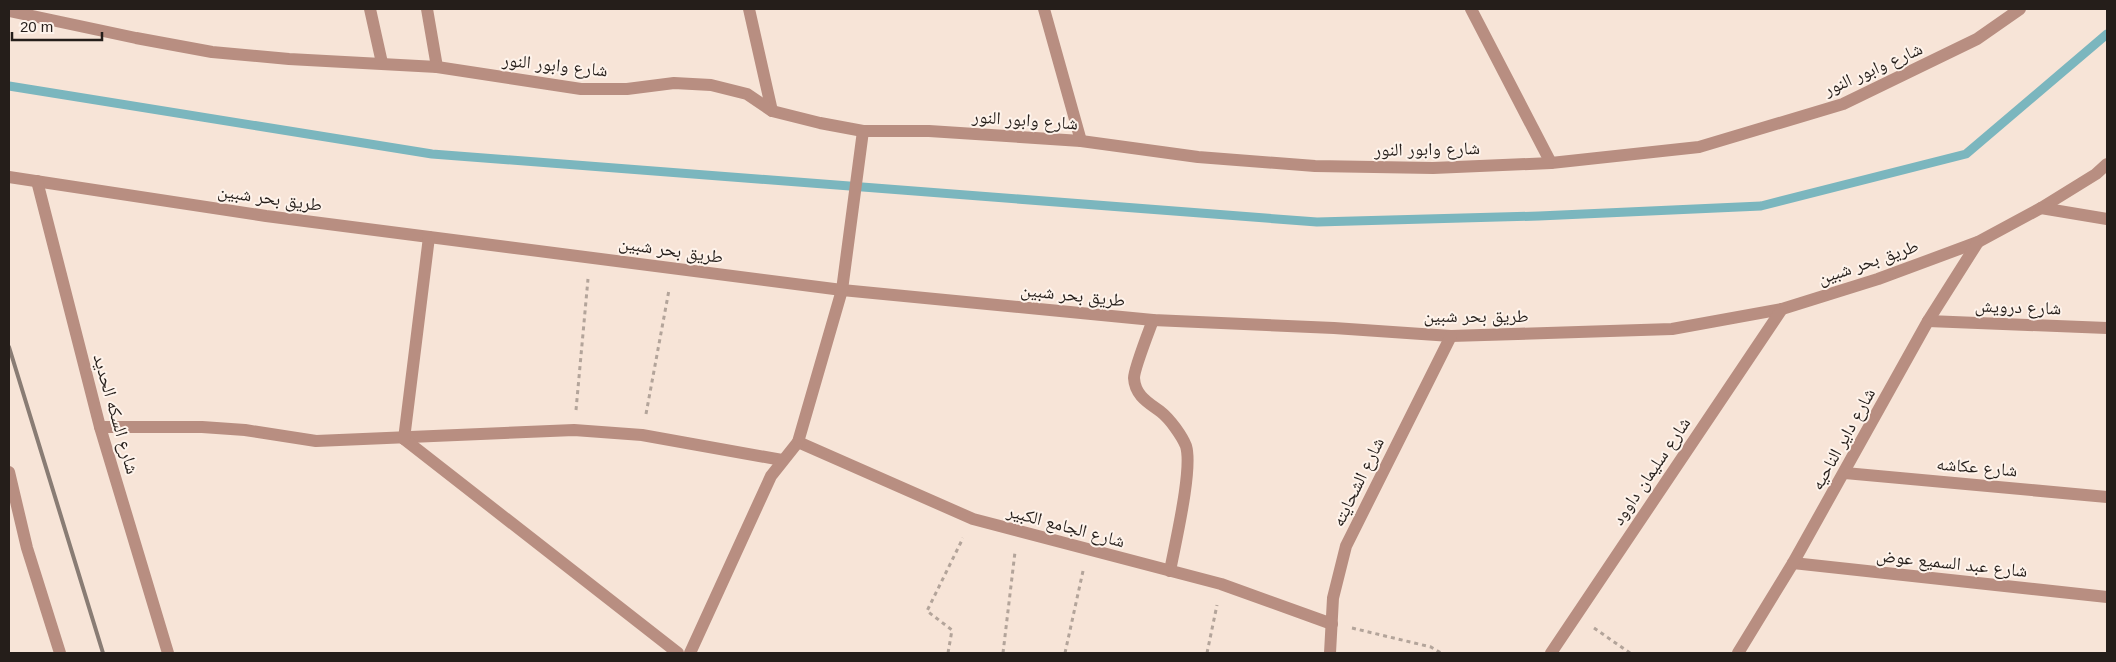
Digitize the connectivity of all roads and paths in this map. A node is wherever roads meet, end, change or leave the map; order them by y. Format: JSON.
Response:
{"nodes":[{"id":1,"x":370,"y":9,"type":"edge"},
{"id":2,"x":427,"y":9,"type":"edge"},
{"id":3,"x":749,"y":9,"type":"edge"},
{"id":4,"x":1044,"y":9,"type":"edge"},
{"id":5,"x":1471,"y":9,"type":"edge"},
{"id":6,"x":2020,"y":9,"type":"edge"},
{"id":7,"x":9,"y":11,"type":"edge"},
{"id":8,"x":382,"y":63,"type":"junction"},
{"id":9,"x":437,"y":67,"type":"junction"},
{"id":10,"x":772,"y":111,"type":"junction"},
{"id":11,"x":863,"y":131,"type":"junction"},
{"id":12,"x":1081,"y":141,"type":"junction"},
{"id":13,"x":1551,"y":163,"type":"junction"},
{"id":14,"x":2107,"y":164,"type":"edge"},
{"id":15,"x":9,"y":177,"type":"edge"},
{"id":16,"x":37,"y":181,"type":"junction"},
{"id":17,"x":2041,"y":208,"type":"junction"},
{"id":18,"x":2107,"y":218,"type":"edge"},
{"id":19,"x":429,"y":237,"type":"junction"},
{"id":20,"x":1978,"y":242,"type":"junction"},
{"id":21,"x":590,"y":256,"type":"junction"},
{"id":22,"x":673,"y":268,"type":"junction"},
{"id":23,"x":842,"y":290,"type":"junction"},
{"id":24,"x":1782,"y":309,"type":"junction"},
{"id":25,"x":1153,"y":320,"type":"junction"},
{"id":26,"x":1928,"y":321,"type":"junction"},
{"id":27,"x":2107,"y":328,"type":"edge"},
{"id":28,"x":1451,"y":336,"type":"junction"},
{"id":29,"x":100,"y":427,"type":"junction"},
{"id":30,"x":574,"y":430,"type":"junction"},
{"id":31,"x":642,"y":435,"type":"junction"},
{"id":32,"x":404,"y":439,"type":"junction"},
{"id":33,"x":798,"y":442,"type":"junction"},
{"id":34,"x":782,"y":460,"type":"junction"},
{"id":35,"x":9,"y":472,"type":"edge"},
{"id":36,"x":1844,"y":473,"type":"junction"},
{"id":37,"x":2107,"y":497,"type":"edge"},
{"id":38,"x":973,"y":519,"type":"junction"},
{"id":39,"x":1018,"y":531,"type":"junction"},
{"id":40,"x":1088,"y":550,"type":"junction"},
{"id":41,"x":1793,"y":563,"type":"junction"},
{"id":42,"x":1170,"y":571,"type":"junction"},
{"id":43,"x":1221,"y":584,"type":"junction"},
{"id":44,"x":2107,"y":597,"type":"edge"},
{"id":45,"x":1574,"y":616,"type":"junction"},
{"id":46,"x":1332,"y":624,"type":"junction"},
{"id":47,"x":60,"y":653,"type":"edge"},
{"id":48,"x":168,"y":653,"type":"edge"},
{"id":49,"x":678,"y":653,"type":"edge"},
{"id":50,"x":690,"y":653,"type":"edge"},
{"id":51,"x":948,"y":653,"type":"edge"},
{"id":52,"x":1003,"y":653,"type":"edge"},
{"id":53,"x":1065,"y":653,"type":"edge"},
{"id":54,"x":1207,"y":653,"type":"edge"},
{"id":55,"x":1330,"y":653,"type":"edge"},
{"id":56,"x":1441,"y":653,"type":"edge"},
{"id":57,"x":1551,"y":653,"type":"edge"},
{"id":58,"x":1630,"y":653,"type":"edge"},
{"id":59,"x":1738,"y":653,"type":"edge"}],
"edges":[{"from":1,"to":8,"type":"street"},
{"from":2,"to":9,"type":"street"},
{"from":3,"to":10,"type":"street"},
{"from":4,"to":12,"type":"street"},
{"from":5,"to":13,"type":"street"},
{"from":6,"to":13,"type":"street","name":"شارع وابور النور"},
{"from":7,"to":8,"type":"street","name":"شارع وابور النور"},
{"from":8,"to":9,"type":"street","name":"شارع وابور النور"},
{"from":9,"to":10,"type":"street","name":"شارع وابور النور"},
{"from":10,"to":11,"type":"street","name":"شارع وابور النور"},
{"from":11,"to":12,"type":"street","name":"شارع وابور النور"},
{"from":11,"to":23,"type":"street"},
{"from":12,"to":13,"type":"street","name":"شارع وابور النور"},
{"from":14,"to":17,"type":"street","name":"طريق بحر شبين"},
{"from":15,"to":16,"type":"street","name":"طريق بحر شبين"},
{"from":16,"to":19,"type":"street","name":"طريق بحر شبين"},
{"from":16,"to":29,"type":"street","name":"شارع السكه الحديد"},
{"from":17,"to":18,"type":"street"},
{"from":17,"to":20,"type":"street","name":"طريق بحر شبين"},
{"from":19,"to":21,"type":"street","name":"طريق بحر شبين"},
{"from":19,"to":32,"type":"street"},
{"from":20,"to":24,"type":"street","name":"طريق بحر شبين"},
{"from":20,"to":26,"type":"street","name":"شارع داير الناحيه"},
{"from":21,"to":22,"type":"street","name":"طريق بحر شبين"},
{"from":21,"to":30,"type":"path"},
{"from":22,"to":23,"type":"street","name":"طريق بحر شبين"},
{"from":22,"to":31,"type":"path"},
{"from":23,"to":25,"type":"street","name":"طريق بحر شبين"},
{"from":23,"to":33,"type":"street"},
{"from":24,"to":28,"type":"street","name":"طريق بحر شبين"},
{"from":24,"to":45,"type":"street","name":"شارع سليمان داوود"},
{"from":25,"to":28,"type":"street","name":"طريق بحر شبين"},
{"from":25,"to":42,"type":"street"},
{"from":26,"to":27,"type":"street","name":"شارع درويش"},
{"from":26,"to":36,"type":"street","name":"شارع داير الناحيه"},
{"from":28,"to":46,"type":"street","name":"شارع الشحايته"},
{"from":29,"to":32,"type":"street"},
{"from":29,"to":48,"type":"street","name":"شارع السكه الحديد"},
{"from":30,"to":31,"type":"street"},
{"from":30,"to":32,"type":"street"},
{"from":31,"to":34,"type":"street"},
{"from":32,"to":49,"type":"street"},
{"from":33,"to":34,"type":"street"},
{"from":33,"to":38,"type":"street","name":"شارع الجامع الكبير"},
{"from":34,"to":50,"type":"street"},
{"from":35,"to":47,"type":"street"},
{"from":36,"to":37,"type":"street","name":"شارع عكاشه"},
{"from":36,"to":41,"type":"street","name":"شارع داير الناحيه"},
{"from":38,"to":39,"type":"street","name":"شارع الجامع الكبير"},
{"from":38,"to":51,"type":"path"},
{"from":39,"to":40,"type":"street","name":"شارع الجامع الكبير"},
{"from":39,"to":52,"type":"path"},
{"from":40,"to":42,"type":"street","name":"شارع الجامع الكبير"},
{"from":40,"to":53,"type":"path"},
{"from":41,"to":44,"type":"street","name":"شارع عبد السميع عوض"},
{"from":41,"to":59,"type":"street","name":"شارع داير الناحيه"},
{"from":42,"to":43,"type":"street","name":"شارع الجامع الكبير"},
{"from":43,"to":46,"type":"street","name":"شارع الجامع الكبير"},
{"from":43,"to":54,"type":"path"},
{"from":45,"to":57,"type":"street","name":"شارع سليمان داوود"},
{"from":45,"to":58,"type":"path"},
{"from":46,"to":55,"type":"street","name":"شارع الشحايته"},
{"from":46,"to":56,"type":"path"}]}
